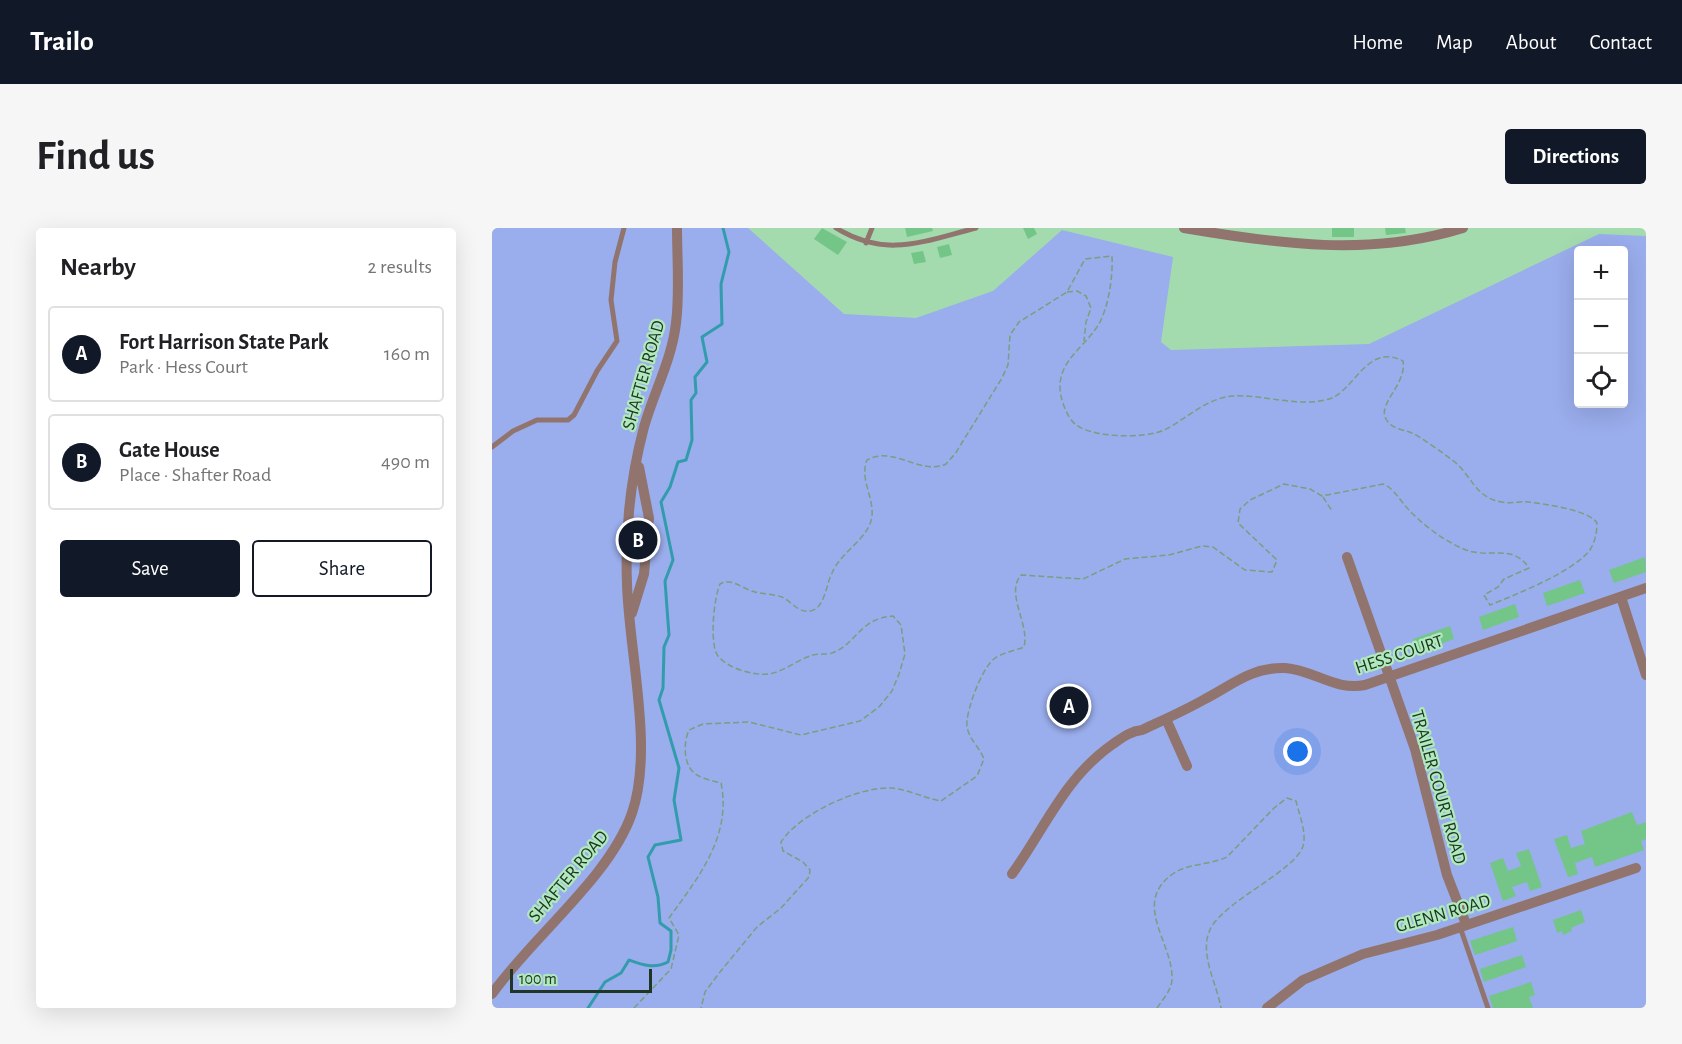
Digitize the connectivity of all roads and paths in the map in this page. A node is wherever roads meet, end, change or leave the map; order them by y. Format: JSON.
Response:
{"nodes":[{"id":1,"x":624,"y":228,"type":"edge"},
{"id":2,"x":677,"y":228,"type":"edge"},
{"id":3,"x":836,"y":228,"type":"edge"},
{"id":4,"x":872,"y":228,"type":"edge"},
{"id":5,"x":976,"y":228,"type":"edge"},
{"id":6,"x":1184,"y":228,"type":"edge"},
{"id":7,"x":1463,"y":228,"type":"edge"},
{"id":8,"x":866,"y":243,"type":"junction"},
{"id":9,"x":1067,"y":292,"type":"junction"},
{"id":10,"x":1084,"y":342,"type":"junction"},
{"id":11,"x":492,"y":447,"type":"edge"},
{"id":12,"x":638,"y":459,"type":"junction"},
{"id":13,"x":1322,"y":496,"type":"junction"},
{"id":14,"x":1332,"y":511,"type":"dead end"},
{"id":15,"x":1347,"y":556,"type":"dead end"},
{"id":16,"x":1646,"y":588,"type":"edge"},
{"id":17,"x":1621,"y":597,"type":"junction"},
{"id":18,"x":629,"y":622,"type":"junction"},
{"id":19,"x":1646,"y":675,"type":"edge"},
{"id":20,"x":1389,"y":677,"type":"junction"},
{"id":21,"x":1166,"y":718,"type":"junction"},
{"id":22,"x":1186,"y":766,"type":"dead end"},
{"id":23,"x":1636,"y":868,"type":"dead end"},
{"id":24,"x":1012,"y":874,"type":"dead end"},
{"id":25,"x":1463,"y":925,"type":"junction"},
{"id":26,"x":492,"y":994,"type":"edge"},
{"id":27,"x":634,"y":1008,"type":"edge"},
{"id":28,"x":700,"y":1008,"type":"edge"},
{"id":29,"x":1157,"y":1008,"type":"edge"},
{"id":30,"x":1221,"y":1008,"type":"edge"},
{"id":31,"x":1268,"y":1008,"type":"edge"},
{"id":32,"x":1488,"y":1008,"type":"edge"}],
"edges":[{"from":1,"to":11,"type":"lane"},
{"from":2,"to":12,"type":"street","name":"SHAFTER ROAD"},
{"from":3,"to":8,"type":"lane"},
{"from":4,"to":8,"type":"lane"},
{"from":5,"to":8,"type":"lane"},
{"from":6,"to":7,"type":"street"},
{"from":9,"to":10,"type":"path"},
{"from":9,"to":10,"type":"path"},
{"from":9,"to":27,"type":"path"},
{"from":10,"to":13,"type":"path"},
{"from":12,"to":18,"type":"street","name":"SHAFTER ROAD"},
{"from":12,"to":18,"type":"street","name":"SHAFTER ROAD"},
{"from":13,"to":14,"type":"path"},
{"from":13,"to":28,"type":"path"},
{"from":15,"to":20,"type":"street","name":"TRAILER COURT ROAD"},
{"from":16,"to":17,"type":"street","name":"HESS COURT"},
{"from":17,"to":19,"type":"street"},
{"from":17,"to":20,"type":"street","name":"HESS COURT"},
{"from":18,"to":26,"type":"street","name":"SHAFTER ROAD"},
{"from":20,"to":21,"type":"street","name":"HESS COURT"},
{"from":20,"to":25,"type":"street","name":"TRAILER COURT ROAD"},
{"from":21,"to":22,"type":"street"},
{"from":21,"to":24,"type":"street","name":"HESS COURT"},
{"from":23,"to":25,"type":"street","name":"GLENN ROAD"},
{"from":25,"to":31,"type":"street","name":"GLENN ROAD"},
{"from":25,"to":32,"type":"lane"},
{"from":29,"to":30,"type":"path"}]}
